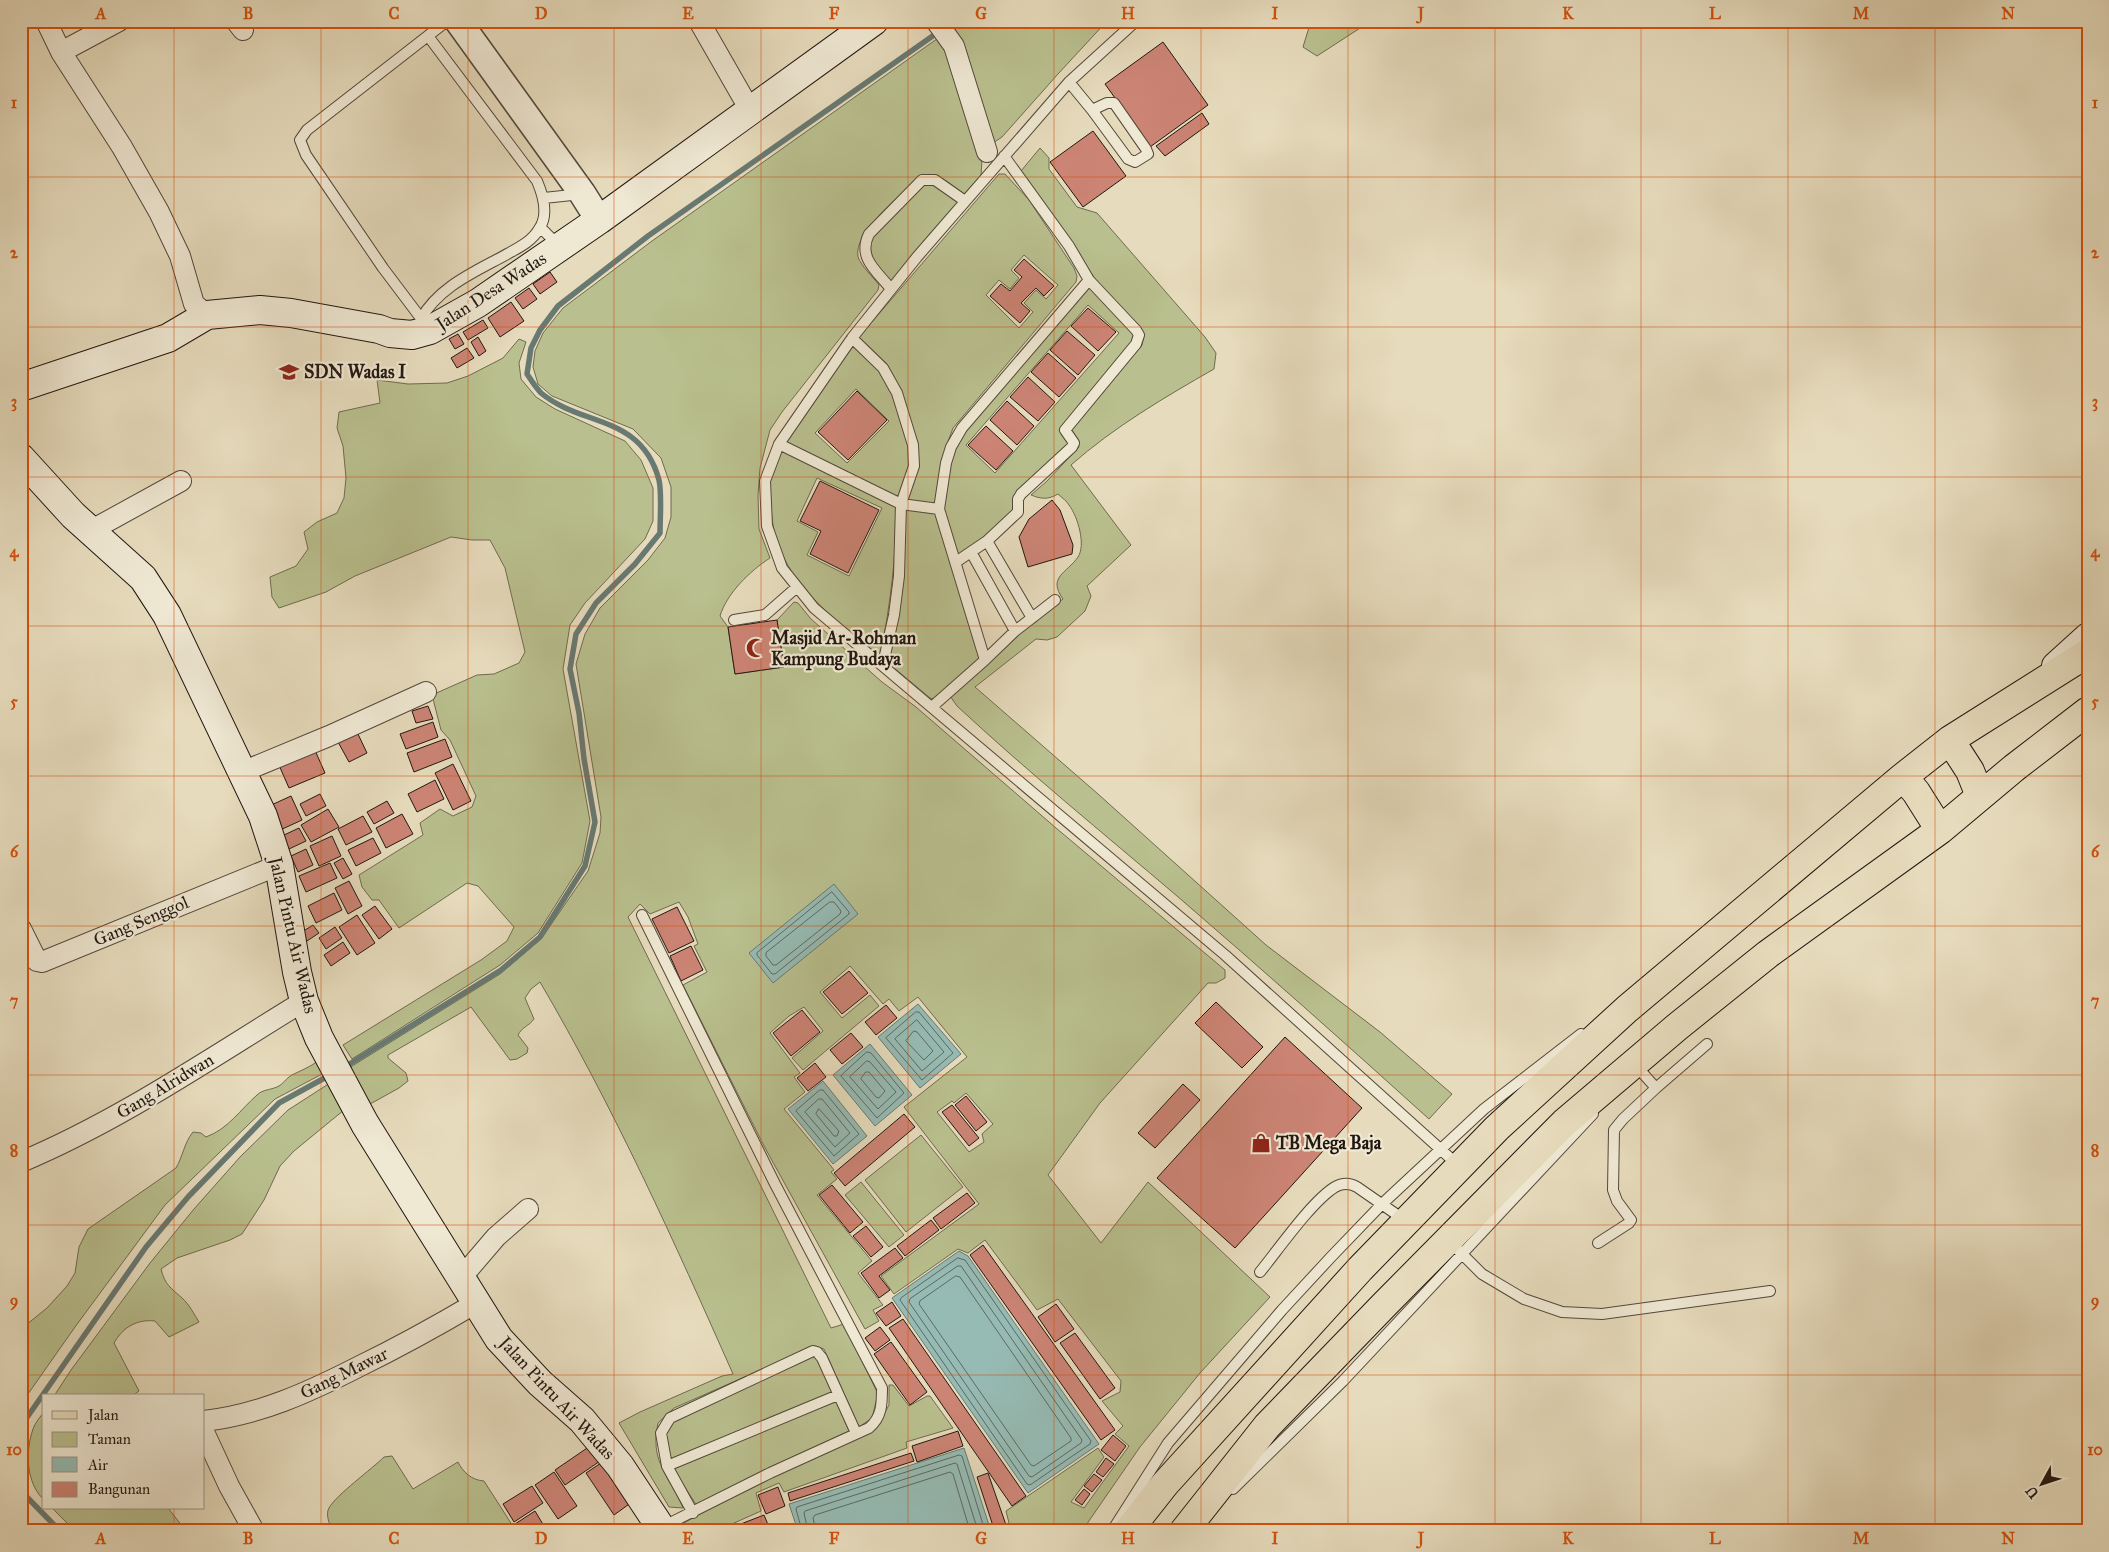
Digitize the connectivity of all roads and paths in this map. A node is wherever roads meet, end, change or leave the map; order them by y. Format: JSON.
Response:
{"nodes":[{"id":1,"x":46,"y":21,"type":"edge"},
{"id":2,"x":119,"y":21,"type":"edge"},
{"id":3,"x":447,"y":21,"type":"edge"},
{"id":4,"x":458,"y":21,"type":"edge"},
{"id":5,"x":699,"y":21,"type":"edge"},
{"id":6,"x":874,"y":21,"type":"edge"},
{"id":7,"x":936,"y":21,"type":"edge"},
{"id":8,"x":1136,"y":21,"type":"edge"},
{"id":9,"x":428,"y":36,"type":"junction"},
{"id":10,"x":61,"y":52,"type":"junction"},
{"id":11,"x":1068,"y":82,"type":"junction"},
{"id":12,"x":750,"y":110,"type":"junction"},
{"id":13,"x":1092,"y":110,"type":"junction"},
{"id":14,"x":996,"y":154,"type":"junction"},
{"id":15,"x":985,"y":177,"type":"junction"},
{"id":16,"x":582,"y":193,"type":"junction"},
{"id":17,"x":544,"y":198,"type":"junction"},
{"id":18,"x":965,"y":201,"type":"junction"},
{"id":19,"x":599,"y":220,"type":"junction"},
{"id":20,"x":550,"y":237,"type":"junction"},
{"id":21,"x":1089,"y":280,"type":"junction"},
{"id":22,"x":891,"y":288,"type":"junction"},
{"id":23,"x":207,"y":315,"type":"junction"},
{"id":24,"x":426,"y":324,"type":"junction"},
{"id":25,"x":852,"y":338,"type":"junction"},
{"id":26,"x":21,"y":387,"type":"edge"},
{"id":27,"x":779,"y":444,"type":"junction"},
{"id":28,"x":21,"y":458,"type":"edge"},
{"id":29,"x":180,"y":481,"type":"dead end"},
{"id":30,"x":901,"y":504,"type":"junction"},
{"id":31,"x":939,"y":509,"type":"junction"},
{"id":32,"x":90,"y":531,"type":"junction"},
{"id":33,"x":987,"y":541,"type":"junction"},
{"id":34,"x":971,"y":552,"type":"junction"},
{"id":35,"x":956,"y":562,"type":"junction"},
{"id":36,"x":797,"y":587,"type":"junction"},
{"id":37,"x":1054,"y":600,"type":"dead end"},
{"id":38,"x":1032,"y":618,"type":"junction"},
{"id":39,"x":734,"y":620,"type":"dead end"},
{"id":40,"x":1015,"y":631,"type":"junction"},
{"id":41,"x":2088,"y":637,"type":"edge"},
{"id":42,"x":2088,"y":653,"type":"edge"},
{"id":43,"x":985,"y":660,"type":"junction"},
{"id":44,"x":883,"y":664,"type":"junction"},
{"id":45,"x":2036,"y":684,"type":"junction"},
{"id":46,"x":426,"y":692,"type":"dead end"},
{"id":47,"x":933,"y":706,"type":"junction"},
{"id":48,"x":2088,"y":711,"type":"edge"},
{"id":49,"x":1950,"y":740,"type":"junction"},
{"id":50,"x":242,"y":772,"type":"junction"},
{"id":51,"x":1902,"y":777,"type":"junction"},
{"id":52,"x":1980,"y":796,"type":"junction"},
{"id":53,"x":1940,"y":830,"type":"junction"},
{"id":54,"x":279,"y":865,"type":"junction"},
{"id":55,"x":642,"y":914,"type":"dead end"},
{"id":56,"x":21,"y":929,"type":"edge"},
{"id":57,"x":304,"y":1001,"type":"junction"},
{"id":58,"x":1677,"y":1027,"type":"junction"},
{"id":59,"x":1707,"y":1044,"type":"dead end"},
{"id":60,"x":1638,"y":1068,"type":"junction"},
{"id":61,"x":1656,"y":1088,"type":"junction"},
{"id":62,"x":1450,"y":1158,"type":"junction"},
{"id":63,"x":21,"y":1162,"type":"edge"},
{"id":64,"x":1382,"y":1204,"type":"junction"},
{"id":65,"x":528,"y":1209,"type":"dead end"},
{"id":66,"x":1406,"y":1222,"type":"junction"},
{"id":67,"x":1598,"y":1243,"type":"dead end"},
{"id":68,"x":1455,"y":1246,"type":"junction"},
{"id":69,"x":1260,"y":1272,"type":"dead end"},
{"id":70,"x":461,"y":1278,"type":"junction"},
{"id":71,"x":1770,"y":1291,"type":"dead end"},
{"id":72,"x":476,"y":1302,"type":"junction"},
{"id":73,"x":838,"y":1395,"type":"junction"},
{"id":74,"x":205,"y":1421,"type":"edge"},
{"id":75,"x":856,"y":1433,"type":"junction"},
{"id":76,"x":205,"y":1434,"type":"edge"},
{"id":77,"x":667,"y":1466,"type":"junction"},
{"id":78,"x":693,"y":1513,"type":"junction"},
{"id":79,"x":662,"y":1529,"type":"edge"},
{"id":80,"x":254,"y":1531,"type":"edge"},
{"id":81,"x":1112,"y":1531,"type":"edge"},
{"id":82,"x":1128,"y":1531,"type":"edge"},
{"id":83,"x":1184,"y":1531,"type":"edge"},
{"id":84,"x":1190,"y":1531,"type":"edge"}],
"edges":[{"from":1,"to":10,"type":"street"},
{"from":2,"to":10,"type":"street"},
{"from":3,"to":9,"type":"lane"},
{"from":4,"to":16,"type":"street"},
{"from":5,"to":12,"type":"street"},
{"from":6,"to":12,"type":"main road","name":"Jalan Desa Wadas"},
{"from":7,"to":14,"type":"street"},
{"from":8,"to":11,"type":"lane"},
{"from":9,"to":17,"type":"lane"},
{"from":9,"to":24,"type":"lane"},
{"from":10,"to":23,"type":"street"},
{"from":11,"to":13,"type":"lane"},
{"from":11,"to":14,"type":"lane"},
{"from":12,"to":19,"type":"main road","name":"Jalan Desa Wadas"},
{"from":13,"to":13,"type":"lane"},
{"from":14,"to":15,"type":"lane"},
{"from":14,"to":15,"type":"lane"},
{"from":14,"to":21,"type":"lane"},
{"from":15,"to":18,"type":"lane"},
{"from":16,"to":17,"type":"lane"},
{"from":16,"to":19,"type":"street"},
{"from":17,"to":20,"type":"lane"},
{"from":18,"to":22,"type":"lane"},
{"from":18,"to":22,"type":"lane"},
{"from":19,"to":20,"type":"main road","name":"Jalan Desa Wadas"},
{"from":20,"to":24,"type":"main road","name":"Jalan Desa Wadas"},
{"from":21,"to":31,"type":"lane"},
{"from":21,"to":33,"type":"lane"},
{"from":22,"to":25,"type":"lane"},
{"from":23,"to":24,"type":"main road","name":"Jalan Desa Wadas"},
{"from":23,"to":26,"type":"main road","name":"Jalan Desa Wadas"},
{"from":25,"to":27,"type":"lane"},
{"from":25,"to":30,"type":"lane"},
{"from":27,"to":30,"type":"lane"},
{"from":27,"to":36,"type":"lane"},
{"from":28,"to":32,"type":"main road","name":"Jalan Pintu Air Wadas"},
{"from":29,"to":32,"type":"street"},
{"from":30,"to":31,"type":"lane"},
{"from":30,"to":44,"type":"lane"},
{"from":31,"to":35,"type":"lane"},
{"from":32,"to":50,"type":"main road","name":"Jalan Pintu Air Wadas"},
{"from":33,"to":34,"type":"lane"},
{"from":33,"to":38,"type":"lane"},
{"from":34,"to":35,"type":"lane"},
{"from":34,"to":40,"type":"lane"},
{"from":35,"to":43,"type":"lane"},
{"from":36,"to":39,"type":"lane"},
{"from":36,"to":44,"type":"lane"},
{"from":37,"to":38,"type":"lane"},
{"from":38,"to":40,"type":"lane"},
{"from":40,"to":43,"type":"lane"},
{"from":41,"to":45,"type":"main road"},
{"from":42,"to":45,"type":"main road"},
{"from":43,"to":47,"type":"lane"},
{"from":44,"to":47,"type":"lane"},
{"from":45,"to":49,"type":"main road"},
{"from":46,"to":50,"type":"street"},
{"from":47,"to":62,"type":"lane"},
{"from":48,"to":52,"type":"main road"},
{"from":49,"to":51,"type":"main road"},
{"from":49,"to":52,"type":"main road"},
{"from":50,"to":54,"type":"main road","name":"Jalan Pintu Air Wadas"},
{"from":51,"to":53,"type":"main road"},
{"from":51,"to":62,"type":"main road"},
{"from":52,"to":53,"type":"main road"},
{"from":53,"to":58,"type":"main road"},
{"from":54,"to":56,"type":"street","name":"Gang Senggol"},
{"from":54,"to":57,"type":"main road","name":"Jalan Pintu Air Wadas"},
{"from":55,"to":75,"type":"lane"},
{"from":57,"to":63,"type":"street","name":"Gang Alridwan"},
{"from":57,"to":70,"type":"main road","name":"Jalan Pintu Air Wadas"},
{"from":58,"to":60,"type":"lane"},
{"from":58,"to":68,"type":"main road"},
{"from":59,"to":61,"type":"lane"},
{"from":60,"to":61,"type":"lane"},
{"from":60,"to":68,"type":"lane"},
{"from":61,"to":67,"type":"lane"},
{"from":62,"to":64,"type":"lane"},
{"from":62,"to":66,"type":"main road"},
{"from":64,"to":66,"type":"lane"},
{"from":64,"to":69,"type":"lane"},
{"from":64,"to":81,"type":"lane"},
{"from":65,"to":70,"type":"street"},
{"from":66,"to":82,"type":"main road"},
{"from":68,"to":71,"type":"lane"},
{"from":68,"to":83,"type":"main road"},
{"from":68,"to":84,"type":"lane"},
{"from":70,"to":72,"type":"main road","name":"Jalan Pintu Air Wadas"},
{"from":72,"to":74,"type":"street","name":"Gang Mawar"},
{"from":72,"to":79,"type":"main road","name":"Jalan Pintu Air Wadas"},
{"from":73,"to":75,"type":"lane"},
{"from":73,"to":77,"type":"lane"},
{"from":73,"to":77,"type":"lane"},
{"from":75,"to":78,"type":"lane"},
{"from":76,"to":80,"type":"street"},
{"from":77,"to":78,"type":"lane"},
{"from":78,"to":79,"type":"lane"}]}
